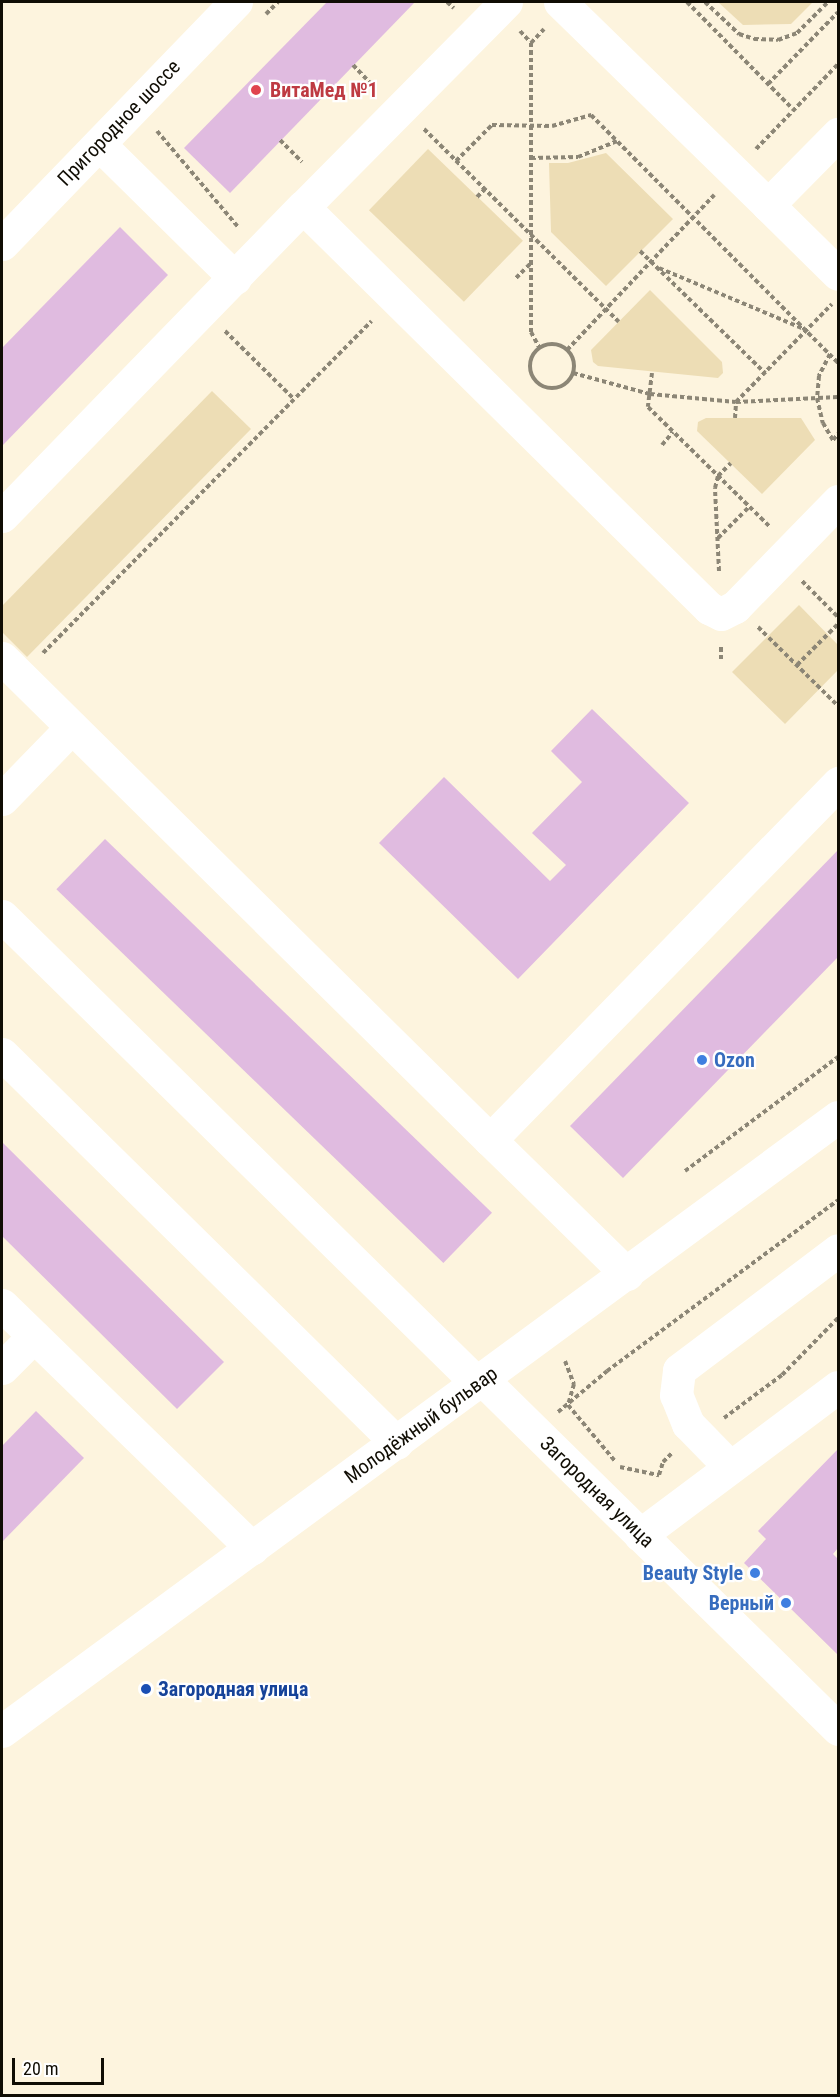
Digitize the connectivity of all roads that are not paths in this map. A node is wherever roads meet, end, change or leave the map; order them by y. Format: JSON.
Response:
{"nodes":[{"id":1,"x":506,"y":2,"type":"edge"},
{"id":2,"x":560,"y":2,"type":"edge"},
{"id":3,"x":249,"y":10,"type":"edge"},
{"id":4,"x":838,"y":134,"type":"edge"},
{"id":5,"x":99,"y":144,"type":"junction"},
{"id":6,"x":768,"y":205,"type":"junction"},
{"id":7,"x":303,"y":207,"type":"junction"},
{"id":8,"x":2,"y":244,"type":"edge"},
{"id":9,"x":838,"y":274,"type":"edge"},
{"id":10,"x":235,"y":278,"type":"junction"},
{"id":11,"x":838,"y":501,"type":"edge"},
{"id":12,"x":2,"y":516,"type":"edge"},
{"id":13,"x":11,"y":667,"type":"edge"},
{"id":14,"x":72,"y":727,"type":"junction"},
{"id":15,"x":838,"y":783,"type":"edge"},
{"id":16,"x":2,"y":799,"type":"edge"},
{"id":17,"x":2,"y":916,"type":"edge"},
{"id":18,"x":2,"y":1054,"type":"edge"},
{"id":19,"x":838,"y":1117,"type":"edge"},
{"id":20,"x":490,"y":1140,"type":"junction"},
{"id":21,"x":838,"y":1250,"type":"edge"},
{"id":22,"x":627,"y":1274,"type":"junction"},
{"id":23,"x":2,"y":1305,"type":"edge"},
{"id":24,"x":34,"y":1336,"type":"junction"},
{"id":25,"x":2,"y":1368,"type":"edge"},
{"id":26,"x":481,"y":1382,"type":"junction"},
{"id":27,"x":838,"y":1387,"type":"edge"},
{"id":28,"x":397,"y":1443,"type":"junction"},
{"id":29,"x":730,"y":1467,"type":"junction"},
{"id":30,"x":640,"y":1535,"type":"junction"},
{"id":31,"x":252,"y":1548,"type":"junction"},
{"id":32,"x":838,"y":1729,"type":"edge"},
{"id":33,"x":2,"y":1731,"type":"edge"}],
"edges":[{"from":1,"to":7,"type":"street"},
{"from":2,"to":6,"type":"street"},
{"from":3,"to":5,"type":"street","name":"Пригородное шоссе"},
{"from":4,"to":6,"type":"street"},
{"from":5,"to":8,"type":"street","name":"Пригородное шоссе"},
{"from":5,"to":10,"type":"street"},
{"from":6,"to":9,"type":"street"},
{"from":7,"to":10,"type":"street"},
{"from":7,"to":11,"type":"street"},
{"from":10,"to":12,"type":"street"},
{"from":13,"to":14,"type":"street"},
{"from":14,"to":16,"type":"street"},
{"from":14,"to":20,"type":"street"},
{"from":15,"to":20,"type":"street"},
{"from":17,"to":26,"type":"street","name":"Загородная улица"},
{"from":18,"to":28,"type":"street"},
{"from":19,"to":22,"type":"street","name":"Молодёжный бульвар"},
{"from":20,"to":22,"type":"street"},
{"from":21,"to":29,"type":"street"},
{"from":22,"to":26,"type":"street","name":"Молодёжный бульвар"},
{"from":23,"to":24,"type":"street"},
{"from":24,"to":25,"type":"street"},
{"from":24,"to":31,"type":"street"},
{"from":26,"to":28,"type":"street","name":"Молодёжный бульвар"},
{"from":26,"to":30,"type":"street","name":"Загородная улица"},
{"from":27,"to":29,"type":"street"},
{"from":28,"to":31,"type":"street","name":"Молодёжный бульвар"},
{"from":29,"to":30,"type":"street"},
{"from":30,"to":32,"type":"street","name":"Загородная улица"},
{"from":31,"to":33,"type":"street","name":"Молодёжный бульвар"}]}
